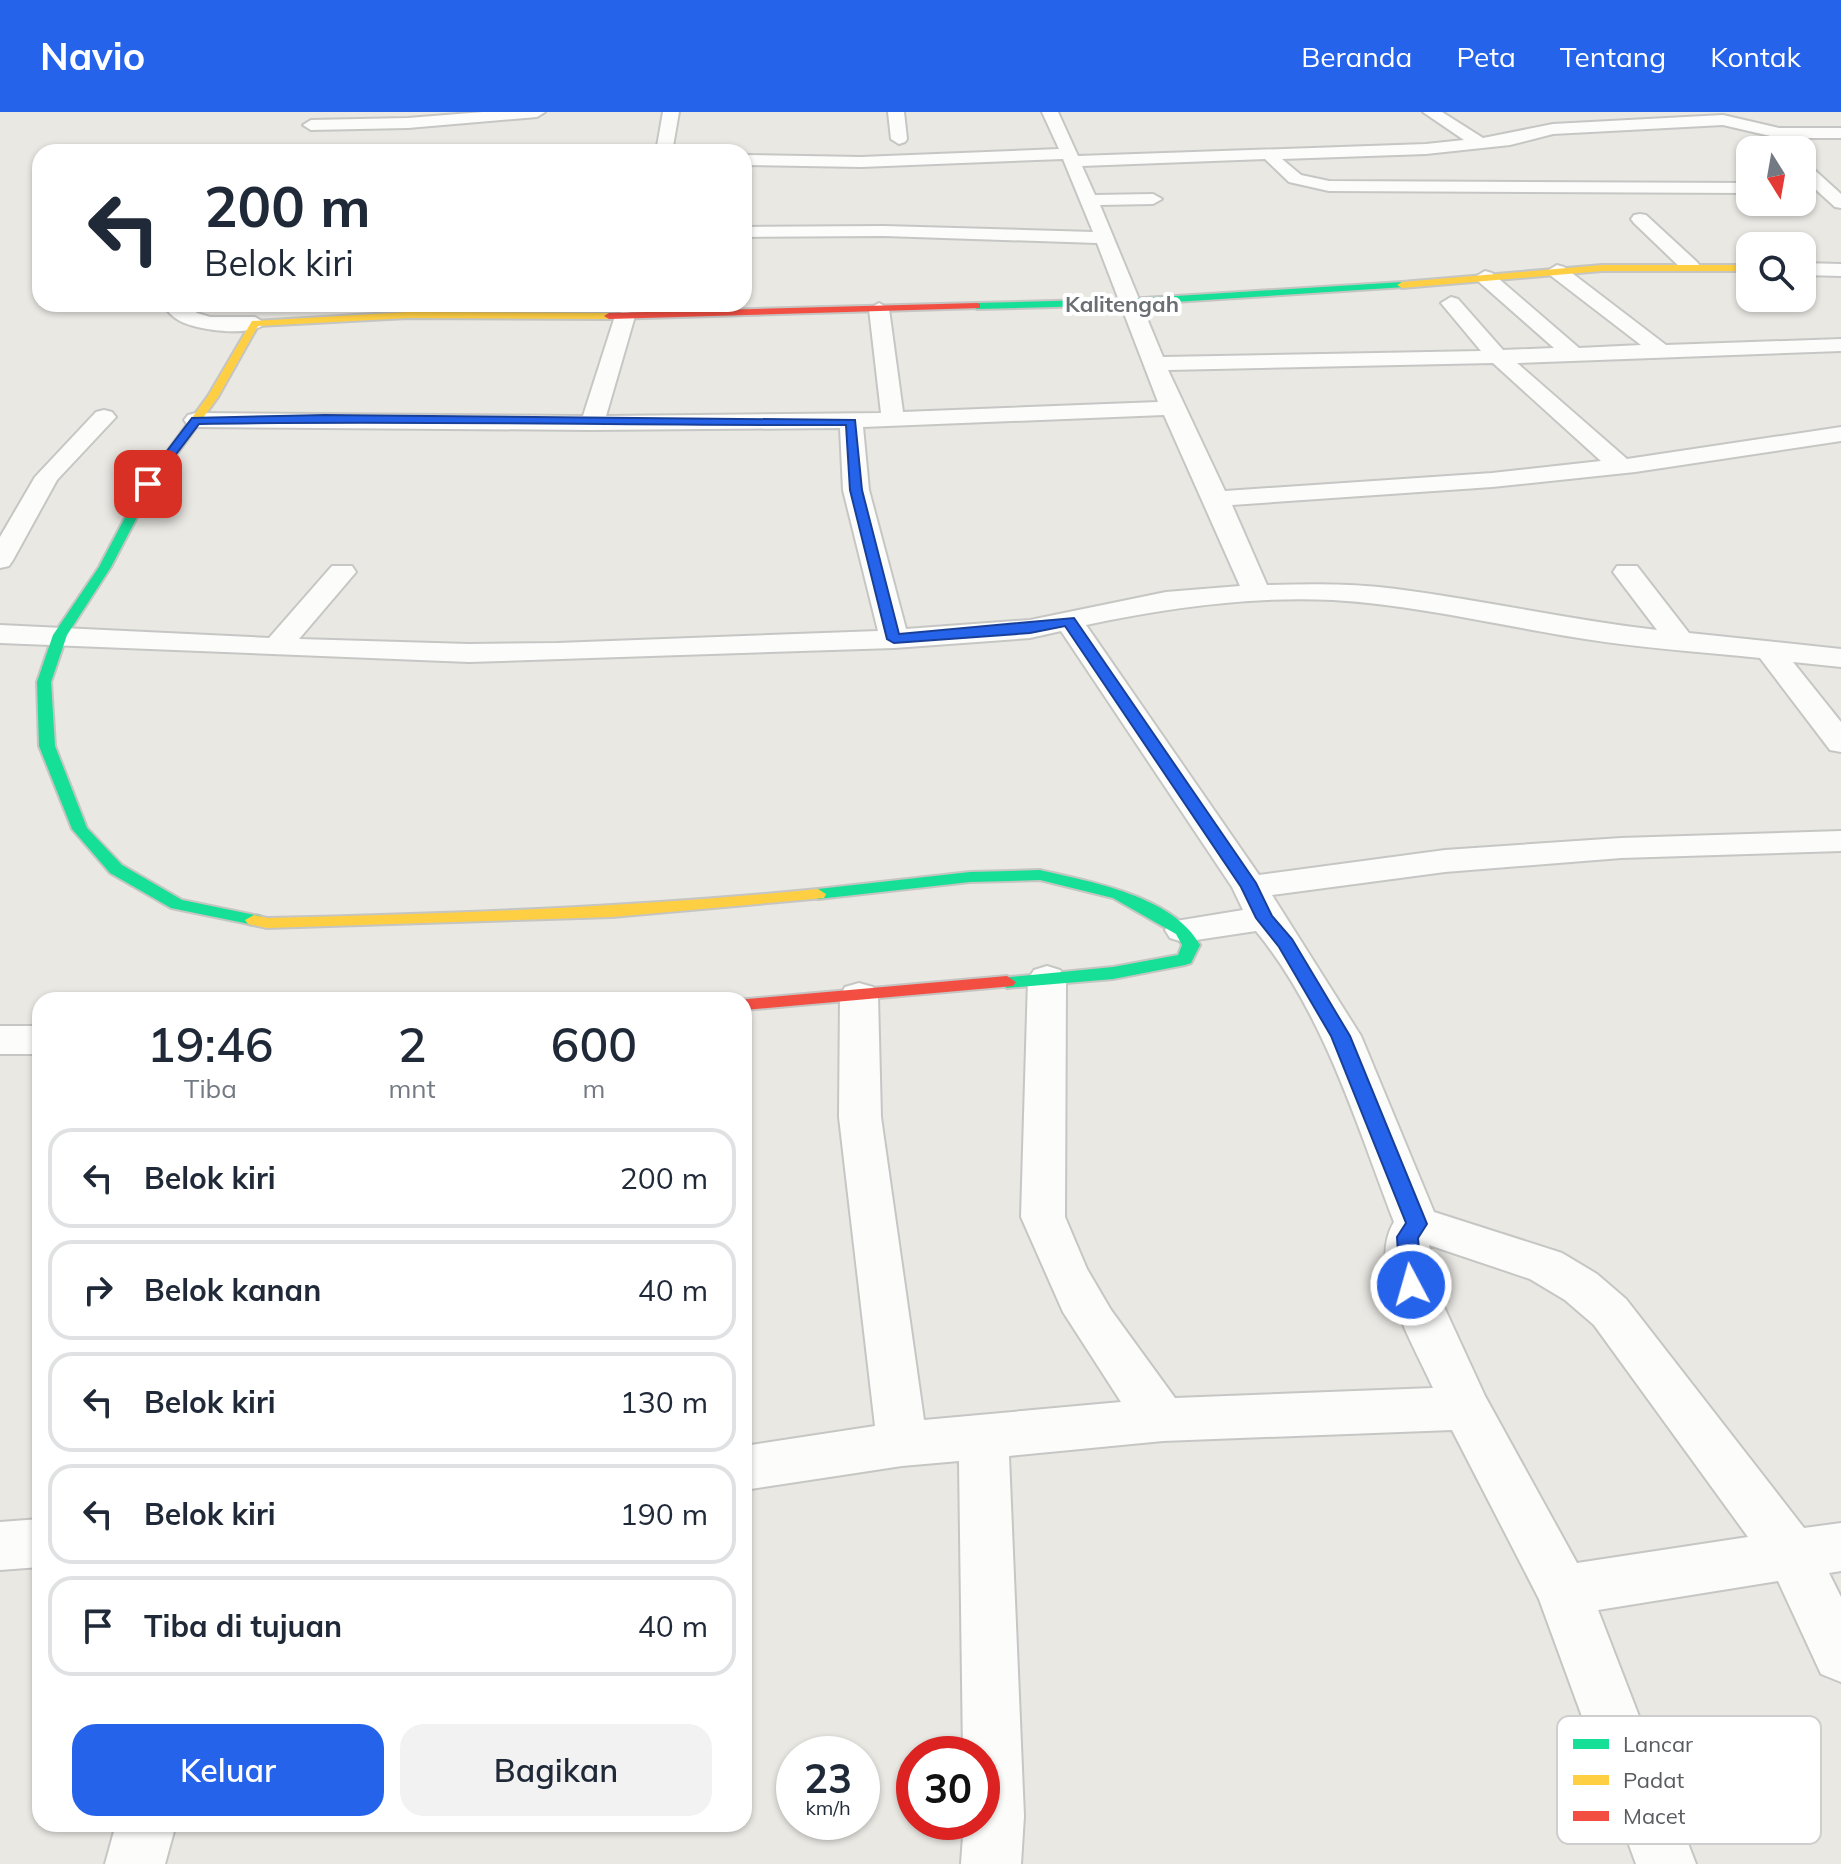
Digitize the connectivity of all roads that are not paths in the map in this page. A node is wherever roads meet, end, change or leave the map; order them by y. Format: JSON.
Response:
{"nodes":[{"id":1,"x":537,"y":112,"type":"edge"},
{"id":2,"x":671,"y":112,"type":"edge"},
{"id":3,"x":896,"y":112,"type":"edge"},
{"id":4,"x":1050,"y":112,"type":"edge"},
{"id":5,"x":1431,"y":112,"type":"edge"},
{"id":6,"x":1599,"y":112,"type":"edge"},
{"id":7,"x":472,"y":114,"type":"edge"},
{"id":8,"x":1532,"y":118,"type":"dead end"},
{"id":9,"x":1648,"y":124,"type":"junction"},
{"id":10,"x":310,"y":125,"type":"edge"},
{"id":11,"x":1626,"y":126,"type":"junction"},
{"id":12,"x":1553,"y":129,"type":"junction"},
{"id":13,"x":1841,"y":133,"type":"edge"},
{"id":14,"x":1736,"y":137,"type":"edge"},
{"id":15,"x":899,"y":139,"type":"dead end"},
{"id":16,"x":1480,"y":143,"type":"junction"},
{"id":17,"x":665,"y":144,"type":"edge"},
{"id":18,"x":1270,"y":155,"type":"junction"},
{"id":19,"x":1068,"y":157,"type":"junction"},
{"id":20,"x":752,"y":160,"type":"edge"},
{"id":21,"x":1816,"y":178,"type":"edge"},
{"id":22,"x":1736,"y":188,"type":"edge"},
{"id":23,"x":1834,"y":190,"type":"edge"},
{"id":24,"x":1153,"y":199,"type":"dead end"},
{"id":25,"x":1089,"y":200,"type":"junction"},
{"id":26,"x":1841,"y":203,"type":"edge"},
{"id":27,"x":1640,"y":219,"type":"dead end"},
{"id":28,"x":752,"y":232,"type":"edge"},
{"id":29,"x":1103,"y":238,"type":"junction"},
{"id":30,"x":1690,"y":266,"type":"junction"},
{"id":31,"x":1736,"y":268,"type":"edge"},
{"id":32,"x":1816,"y":269,"type":"edge"},
{"id":33,"x":1841,"y":270,"type":"edge"},
{"id":34,"x":1557,"y":271,"type":"junction"},
{"id":35,"x":1485,"y":277,"type":"junction"},
{"id":36,"x":1128,"y":302,"type":"junction"},
{"id":37,"x":1451,"y":303,"type":"dead end"},
{"id":38,"x":879,"y":309,"type":"junction"},
{"id":39,"x":178,"y":312,"type":"edge"},
{"id":40,"x":625,"y":316,"type":"junction"},
{"id":41,"x":255,"y":323,"type":"junction"},
{"id":42,"x":1841,"y":345,"type":"edge"},
{"id":43,"x":1660,"y":350,"type":"junction"},
{"id":44,"x":1571,"y":352,"type":"junction"},
{"id":45,"x":1497,"y":356,"type":"junction"},
{"id":46,"x":1156,"y":364,"type":"junction"},
{"id":47,"x":1172,"y":408,"type":"junction"},
{"id":48,"x":104,"y":417,"type":"dead end"},
{"id":49,"x":196,"y":420,"type":"junction"},
{"id":50,"x":893,"y":421,"type":"junction"},
{"id":51,"x":851,"y":422,"type":"junction"},
{"id":52,"x":592,"y":423,"type":"junction"},
{"id":53,"x":1841,"y":434,"type":"edge"},
{"id":54,"x":1620,"y":465,"type":"junction"},
{"id":55,"x":1216,"y":499,"type":"junction"},
{"id":56,"x":0,"y":560,"type":"edge"},
{"id":57,"x":342,"y":572,"type":"dead end"},
{"id":58,"x":1627,"y":572,"type":"dead end"},
{"id":59,"x":1257,"y":593,"type":"junction"},
{"id":60,"x":1069,"y":621,"type":"junction"},
{"id":61,"x":14,"y":634,"type":"edge"},
{"id":62,"x":60,"y":635,"type":"junction"},
{"id":63,"x":894,"y":639,"type":"junction"},
{"id":64,"x":1681,"y":642,"type":"junction"},
{"id":65,"x":277,"y":647,"type":"junction"},
{"id":66,"x":1771,"y":653,"type":"junction"},
{"id":67,"x":1841,"y":658,"type":"edge"},
{"id":68,"x":1841,"y":743,"type":"edge"},
{"id":69,"x":1841,"y":841,"type":"edge"},
{"id":70,"x":1257,"y":903,"type":"junction"},
{"id":71,"x":1183,"y":930,"type":"junction"},
{"id":72,"x":1047,"y":979,"type":"junction"},
{"id":73,"x":859,"y":996,"type":"junction"},
{"id":74,"x":752,"y":1003,"type":"edge"},
{"id":75,"x":0,"y":1040,"type":"edge"},
{"id":76,"x":32,"y":1040,"type":"edge"},
{"id":77,"x":1417,"y":1224,"type":"junction"},
{"id":78,"x":1466,"y":1408,"type":"junction"},
{"id":79,"x":1163,"y":1420,"type":"junction"},
{"id":80,"x":983,"y":1435,"type":"junction"},
{"id":81,"x":902,"y":1444,"type":"junction"},
{"id":82,"x":752,"y":1467,"type":"edge"},
{"id":83,"x":32,"y":1544,"type":"edge"},
{"id":84,"x":0,"y":1546,"type":"edge"},
{"id":85,"x":1816,"y":1550,"type":"edge"},
{"id":86,"x":1563,"y":1590,"type":"junction"},
{"id":87,"x":1841,"y":1655,"type":"edge"},
{"id":88,"x":1610,"y":1716,"type":"edge"},
{"id":89,"x":144,"y":1832,"type":"edge"},
{"id":90,"x":1658,"y":1844,"type":"edge"},
{"id":91,"x":135,"y":1864,"type":"edge"},
{"id":92,"x":991,"y":1864,"type":"edge"},
{"id":93,"x":1666,"y":1864,"type":"edge"}],
"edges":[{"from":1,"to":7,"type":"street"},
{"from":2,"to":17,"type":"street"},
{"from":3,"to":15,"type":"street"},
{"from":4,"to":19,"type":"street"},
{"from":5,"to":16,"type":"street"},
{"from":6,"to":11,"type":"street"},
{"from":7,"to":10,"type":"street"},
{"from":8,"to":12,"type":"street"},
{"from":9,"to":11,"type":"street"},
{"from":9,"to":13,"type":"street"},
{"from":9,"to":14,"type":"street"},
{"from":11,"to":12,"type":"street"},
{"from":12,"to":16,"type":"street"},
{"from":16,"to":18,"type":"street"},
{"from":18,"to":19,"type":"street"},
{"from":18,"to":22,"type":"street"},
{"from":19,"to":20,"type":"street"},
{"from":19,"to":25,"type":"street"},
{"from":21,"to":23,"type":"street"},
{"from":23,"to":26,"type":"street"},
{"from":24,"to":25,"type":"street"},
{"from":25,"to":29,"type":"street"},
{"from":27,"to":30,"type":"street"},
{"from":28,"to":29,"type":"street"},
{"from":29,"to":36,"type":"street"},
{"from":30,"to":31,"type":"street"},
{"from":30,"to":34,"type":"street"},
{"from":32,"to":33,"type":"street"},
{"from":34,"to":35,"type":"street"},
{"from":34,"to":43,"type":"street"},
{"from":35,"to":36,"type":"street"},
{"from":35,"to":44,"type":"street"},
{"from":36,"to":38,"type":"street"},
{"from":36,"to":46,"type":"street"},
{"from":37,"to":45,"type":"street"},
{"from":38,"to":40,"type":"street"},
{"from":38,"to":50,"type":"street"},
{"from":39,"to":41,"type":"street"},
{"from":40,"to":41,"type":"street"},
{"from":40,"to":52,"type":"street"},
{"from":41,"to":49,"type":"street"},
{"from":42,"to":43,"type":"street"},
{"from":43,"to":44,"type":"street"},
{"from":44,"to":45,"type":"street"},
{"from":45,"to":46,"type":"street"},
{"from":45,"to":54,"type":"street"},
{"from":46,"to":47,"type":"street"},
{"from":47,"to":50,"type":"street"},
{"from":47,"to":55,"type":"street"},
{"from":48,"to":56,"type":"street"},
{"from":49,"to":52,"type":"street"},
{"from":49,"to":62,"type":"street"},
{"from":50,"to":51,"type":"street"},
{"from":51,"to":52,"type":"street"},
{"from":51,"to":63,"type":"street"},
{"from":53,"to":54,"type":"street"},
{"from":54,"to":55,"type":"street"},
{"from":55,"to":59,"type":"street"},
{"from":57,"to":65,"type":"street"},
{"from":58,"to":64,"type":"street"},
{"from":59,"to":60,"type":"street"},
{"from":59,"to":64,"type":"street"},
{"from":60,"to":63,"type":"street"},
{"from":60,"to":70,"type":"street"},
{"from":61,"to":62,"type":"street"},
{"from":62,"to":65,"type":"street"},
{"from":62,"to":71,"type":"street"},
{"from":63,"to":65,"type":"street"},
{"from":64,"to":66,"type":"street"},
{"from":66,"to":67,"type":"street"},
{"from":66,"to":68,"type":"street"},
{"from":69,"to":70,"type":"street"},
{"from":70,"to":71,"type":"street"},
{"from":70,"to":77,"type":"street"},
{"from":71,"to":72,"type":"street"},
{"from":72,"to":73,"type":"street"},
{"from":72,"to":79,"type":"street"},
{"from":73,"to":74,"type":"street"},
{"from":73,"to":81,"type":"street"},
{"from":75,"to":76,"type":"street"},
{"from":77,"to":78,"type":"street"},
{"from":77,"to":85,"type":"street"},
{"from":78,"to":79,"type":"street"},
{"from":78,"to":86,"type":"street"},
{"from":79,"to":80,"type":"street"},
{"from":80,"to":81,"type":"street"},
{"from":80,"to":92,"type":"street"},
{"from":81,"to":82,"type":"street"},
{"from":83,"to":84,"type":"street"},
{"from":85,"to":86,"type":"street"},
{"from":85,"to":87,"type":"street"},
{"from":86,"to":88,"type":"street"},
{"from":89,"to":91,"type":"street"},
{"from":90,"to":93,"type":"street"}]}
